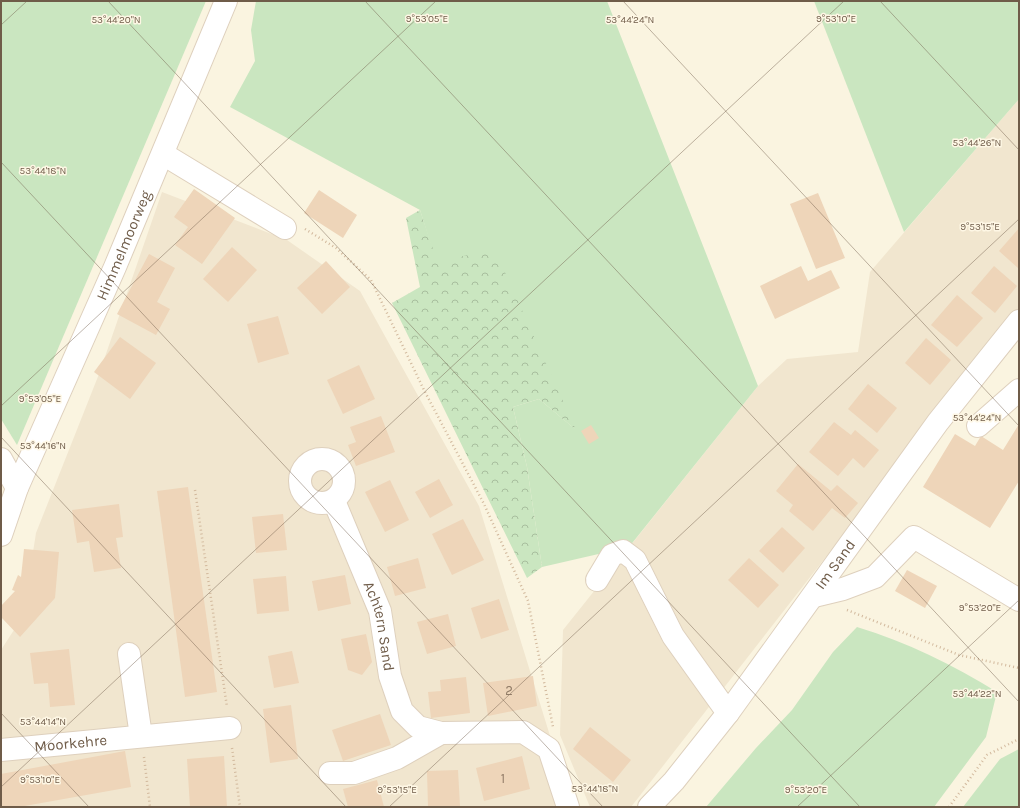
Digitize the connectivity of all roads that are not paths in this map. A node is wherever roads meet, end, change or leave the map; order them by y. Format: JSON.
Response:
{"nodes":[{"id":1,"x":226,"y":1,"type":"edge"},
{"id":2,"x":163,"y":154,"type":"junction"},
{"id":3,"x":285,"y":228,"type":"road end"},
{"id":4,"x":1019,"y":320,"type":"edge"},
{"id":5,"x":1019,"y":390,"type":"edge"},
{"id":6,"x":978,"y":426,"type":"dead end"},
{"id":7,"x":1,"y":459,"type":"edge"},
{"id":8,"x":17,"y":488,"type":"junction"},
{"id":9,"x":334,"y":501,"type":"dead end"},
{"id":10,"x":1,"y":535,"type":"edge"},
{"id":11,"x":597,"y":580,"type":"dead end"},
{"id":12,"x":814,"y":596,"type":"junction"},
{"id":13,"x":1019,"y":600,"type":"edge"},
{"id":14,"x":129,"y":654,"type":"dead end"},
{"id":15,"x":728,"y":713,"type":"junction"},
{"id":16,"x":230,"y":728,"type":"road end"},
{"id":17,"x":441,"y":734,"type":"junction"},
{"id":18,"x":141,"y":736,"type":"junction"},
{"id":19,"x":1,"y":750,"type":"edge"},
{"id":20,"x":330,"y":773,"type":"dead end"},
{"id":21,"x":568,"y":807,"type":"edge"},
{"id":22,"x":648,"y":807,"type":"edge"}],
"edges":[{"from":1,"to":2,"type":"street","name":"Himmelmoorweg"},
{"from":2,"to":3,"type":"street"},
{"from":2,"to":8,"type":"street","name":"Himmelmoorweg"},
{"from":4,"to":12,"type":"street","name":"Im Sand"},
{"from":5,"to":6,"type":"street"},
{"from":7,"to":8,"type":"street"},
{"from":8,"to":10,"type":"street","name":"Himmelmoorweg"},
{"from":9,"to":17,"type":"street","name":"Achtern Sand"},
{"from":11,"to":15,"type":"street"},
{"from":12,"to":13,"type":"street"},
{"from":12,"to":15,"type":"street","name":"Im Sand"},
{"from":14,"to":18,"type":"street"},
{"from":15,"to":22,"type":"street","name":"Im Sand"},
{"from":16,"to":18,"type":"street","name":"Moorkehre"},
{"from":17,"to":20,"type":"street","name":"Achtern Sand"},
{"from":17,"to":21,"type":"street","name":"Achtern Sand"},
{"from":18,"to":19,"type":"street","name":"Moorkehre"}]}
